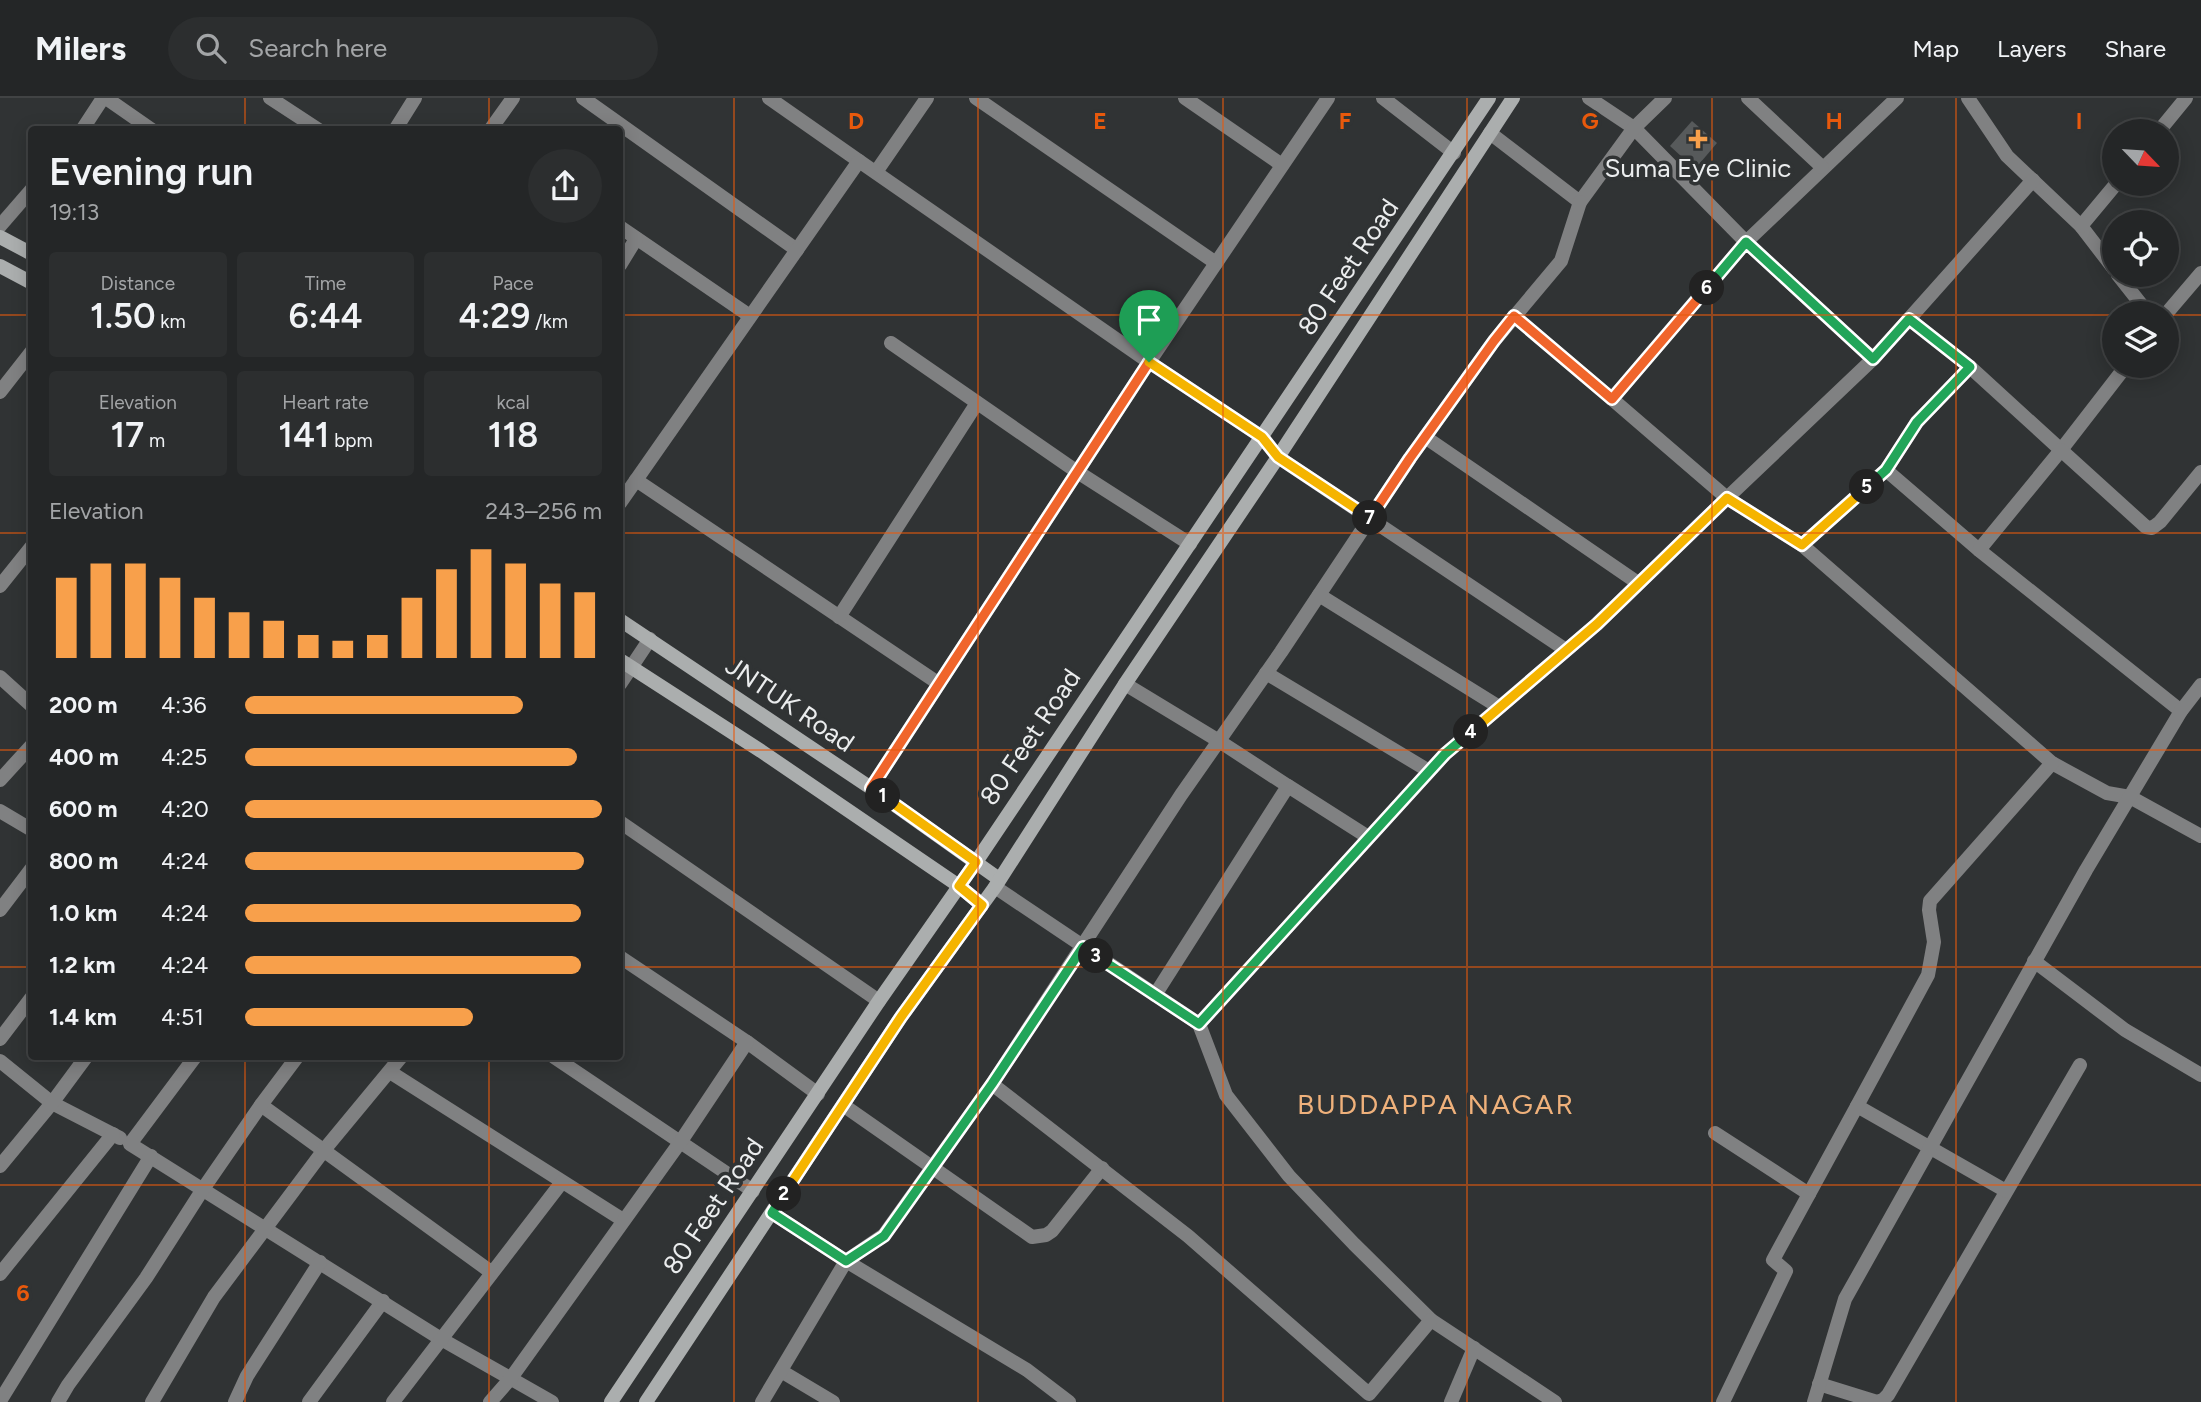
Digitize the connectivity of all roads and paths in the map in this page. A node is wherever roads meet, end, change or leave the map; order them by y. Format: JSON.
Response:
{"nodes":[{"id":1,"x":104,"y":98,"type":"edge"},
{"id":2,"x":270,"y":98,"type":"edge"},
{"id":3,"x":415,"y":98,"type":"edge"},
{"id":4,"x":513,"y":98,"type":"edge"},
{"id":5,"x":583,"y":98,"type":"edge"},
{"id":6,"x":769,"y":98,"type":"edge"},
{"id":7,"x":927,"y":98,"type":"edge"},
{"id":8,"x":975,"y":98,"type":"edge"},
{"id":9,"x":1185,"y":98,"type":"edge"},
{"id":10,"x":1328,"y":98,"type":"edge"},
{"id":11,"x":1382,"y":98,"type":"edge"},
{"id":12,"x":1489,"y":98,"type":"edge"},
{"id":13,"x":1513,"y":98,"type":"edge"},
{"id":14,"x":1588,"y":98,"type":"edge"},
{"id":15,"x":1665,"y":98,"type":"edge"},
{"id":16,"x":1748,"y":98,"type":"edge"},
{"id":17,"x":1897,"y":98,"type":"edge"},
{"id":18,"x":1968,"y":98,"type":"edge"},
{"id":19,"x":2186,"y":98,"type":"edge"},
{"id":20,"x":2169,"y":119,"type":"edge"},
{"id":21,"x":85,"y":126,"type":"edge"},
{"id":22,"x":146,"y":126,"type":"edge"},
{"id":23,"x":313,"y":126,"type":"edge"},
{"id":24,"x":398,"y":126,"type":"edge"},
{"id":25,"x":492,"y":126,"type":"edge"},
{"id":26,"x":622,"y":126,"type":"edge"},
{"id":27,"x":623,"y":126,"type":"edge"},
{"id":28,"x":1634,"y":128,"type":"junction"},
{"id":29,"x":1490,"y":132,"type":"junction"},
{"id":30,"x":1454,"y":153,"type":"junction"},
{"id":31,"x":859,"y":161,"type":"junction"},
{"id":32,"x":1282,"y":165,"type":"junction"},
{"id":33,"x":1822,"y":167,"type":"junction"},
{"id":34,"x":876,"y":172,"type":"junction"},
{"id":35,"x":2033,"y":180,"type":"junction"},
{"id":36,"x":28,"y":194,"type":"edge"},
{"id":37,"x":2106,"y":196,"type":"edge"},
{"id":38,"x":1580,"y":202,"type":"junction"},
{"id":39,"x":0,"y":226,"type":"edge"},
{"id":40,"x":2081,"y":226,"type":"junction"},
{"id":41,"x":623,"y":229,"type":"edge"},
{"id":42,"x":0,"y":237,"type":"edge"},
{"id":43,"x":636,"y":239,"type":"junction"},
{"id":44,"x":1746,"y":242,"type":"junction"},
{"id":45,"x":797,"y":250,"type":"junction"},
{"id":46,"x":28,"y":252,"type":"edge"},
{"id":47,"x":2102,"y":253,"type":"edge"},
{"id":48,"x":623,"y":260,"type":"edge"},
{"id":49,"x":1216,"y":263,"type":"junction"},
{"id":50,"x":0,"y":266,"type":"edge"},
{"id":51,"x":2201,"y":273,"type":"edge"},
{"id":52,"x":28,"y":281,"type":"edge"},
{"id":53,"x":2127,"y":287,"type":"edge"},
{"id":54,"x":2139,"y":301,"type":"edge"},
{"id":55,"x":2177,"y":301,"type":"edge"},
{"id":56,"x":750,"y":316,"type":"junction"},
{"id":57,"x":1514,"y":316,"type":"junction"},
{"id":58,"x":1909,"y":319,"type":"junction"},
{"id":59,"x":891,"y":343,"type":"dead end"},
{"id":60,"x":28,"y":356,"type":"edge"},
{"id":61,"x":1873,"y":359,"type":"junction"},
{"id":62,"x":1149,"y":362,"type":"junction"},
{"id":63,"x":1970,"y":367,"type":"junction"},
{"id":64,"x":2117,"y":378,"type":"edge"},
{"id":65,"x":0,"y":392,"type":"edge"},
{"id":66,"x":1612,"y":399,"type":"junction"},
{"id":67,"x":977,"y":403,"type":"junction"},
{"id":68,"x":1262,"y":437,"type":"junction"},
{"id":69,"x":1425,"y":437,"type":"junction"},
{"id":70,"x":2061,"y":450,"type":"junction"},
{"id":71,"x":1278,"y":457,"type":"junction"},
{"id":72,"x":1886,"y":470,"type":"junction"},
{"id":73,"x":1076,"y":471,"type":"junction"},
{"id":74,"x":2201,"y":472,"type":"edge"},
{"id":75,"x":636,"y":480,"type":"junction"},
{"id":76,"x":1727,"y":498,"type":"junction"},
{"id":77,"x":623,"y":499,"type":"edge"},
{"id":78,"x":1371,"y":518,"type":"junction"},
{"id":79,"x":1190,"y":544,"type":"junction"},
{"id":80,"x":1802,"y":545,"type":"junction"},
{"id":81,"x":1979,"y":550,"type":"junction"},
{"id":82,"x":28,"y":551,"type":"edge"},
{"id":83,"x":1639,"y":583,"type":"junction"},
{"id":84,"x":0,"y":586,"type":"edge"},
{"id":85,"x":1319,"y":595,"type":"junction"},
{"id":86,"x":839,"y":617,"type":"junction"},
{"id":87,"x":623,"y":622,"type":"edge"},
{"id":88,"x":650,"y":639,"type":"junction"},
{"id":89,"x":1566,"y":650,"type":"junction"},
{"id":90,"x":625,"y":664,"type":"edge"},
{"id":91,"x":1266,"y":673,"type":"junction"},
{"id":92,"x":0,"y":677,"type":"edge"},
{"id":93,"x":938,"y":683,"type":"junction"},
{"id":94,"x":1125,"y":684,"type":"junction"},
{"id":95,"x":2201,"y":685,"type":"edge"},
{"id":96,"x":28,"y":702,"type":"edge"},
{"id":97,"x":1499,"y":707,"type":"junction"},
{"id":98,"x":2181,"y":711,"type":"junction"},
{"id":99,"x":1219,"y":741,"type":"junction"},
{"id":100,"x":28,"y":749,"type":"edge"},
{"id":101,"x":2052,"y":763,"type":"junction"},
{"id":102,"x":1429,"y":771,"type":"junction"},
{"id":103,"x":0,"y":780,"type":"edge"},
{"id":104,"x":1288,"y":786,"type":"junction"},
{"id":105,"x":871,"y":788,"type":"junction"},
{"id":106,"x":2130,"y":797,"type":"junction"},
{"id":107,"x":0,"y":811,"type":"edge"},
{"id":108,"x":623,"y":824,"type":"edge"},
{"id":109,"x":28,"y":828,"type":"edge"},
{"id":110,"x":2201,"y":836,"type":"edge"},
{"id":111,"x":1368,"y":837,"type":"junction"},
{"id":112,"x":976,"y":862,"type":"junction"},
{"id":113,"x":28,"y":873,"type":"edge"},
{"id":114,"x":997,"y":883,"type":"junction"},
{"id":115,"x":959,"y":886,"type":"junction"},
{"id":116,"x":982,"y":905,"type":"junction"},
{"id":117,"x":0,"y":910,"type":"edge"},
{"id":118,"x":1083,"y":947,"type":"junction"},
{"id":119,"x":623,"y":959,"type":"edge"},
{"id":120,"x":2034,"y":961,"type":"junction"},
{"id":121,"x":1155,"y":995,"type":"junction"},
{"id":122,"x":879,"y":1001,"type":"junction"},
{"id":123,"x":28,"y":1002,"type":"edge"},
{"id":124,"x":1199,"y":1024,"type":"junction"},
{"id":125,"x":0,"y":1039,"type":"edge"},
{"id":126,"x":747,"y":1042,"type":"junction"},
{"id":127,"x":84,"y":1060,"type":"edge"},
{"id":128,"x":193,"y":1060,"type":"edge"},
{"id":129,"x":295,"y":1060,"type":"edge"},
{"id":130,"x":399,"y":1060,"type":"edge"},
{"id":131,"x":559,"y":1060,"type":"edge"},
{"id":132,"x":0,"y":1062,"type":"edge"},
{"id":133,"x":2080,"y":1065,"type":"dead end"},
{"id":134,"x":390,"y":1072,"type":"junction"},
{"id":135,"x":2201,"y":1075,"type":"edge"},
{"id":136,"x":992,"y":1084,"type":"junction"},
{"id":137,"x":817,"y":1094,"type":"junction"},
{"id":138,"x":52,"y":1103,"type":"junction"},
{"id":139,"x":261,"y":1105,"type":"junction"},
{"id":140,"x":842,"y":1105,"type":"junction"},
{"id":141,"x":1857,"y":1107,"type":"junction"},
{"id":142,"x":1715,"y":1133,"type":"dead end"},
{"id":143,"x":113,"y":1134,"type":"junction"},
{"id":144,"x":681,"y":1141,"type":"junction"},
{"id":145,"x":130,"y":1144,"type":"junction"},
{"id":146,"x":1929,"y":1147,"type":"junction"},
{"id":147,"x":324,"y":1150,"type":"junction"},
{"id":148,"x":151,"y":1156,"type":"junction"},
{"id":149,"x":0,"y":1166,"type":"edge"},
{"id":150,"x":933,"y":1167,"type":"junction"},
{"id":151,"x":1102,"y":1168,"type":"junction"},
{"id":152,"x":562,"y":1182,"type":"junction"},
{"id":153,"x":203,"y":1189,"type":"junction"},
{"id":154,"x":753,"y":1191,"type":"junction"},
{"id":155,"x":2006,"y":1191,"type":"junction"},
{"id":156,"x":1810,"y":1194,"type":"junction"},
{"id":157,"x":772,"y":1213,"type":"junction"},
{"id":158,"x":623,"y":1220,"type":"junction"},
{"id":159,"x":267,"y":1228,"type":"junction"},
{"id":160,"x":846,"y":1261,"type":"junction"},
{"id":161,"x":320,"y":1262,"type":"junction"},
{"id":162,"x":491,"y":1272,"type":"junction"},
{"id":163,"x":0,"y":1274,"type":"edge"},
{"id":164,"x":383,"y":1301,"type":"junction"},
{"id":165,"x":1431,"y":1320,"type":"junction"},
{"id":166,"x":441,"y":1339,"type":"junction"},
{"id":167,"x":1474,"y":1348,"type":"junction"},
{"id":168,"x":781,"y":1371,"type":"junction"},
{"id":169,"x":511,"y":1378,"type":"junction"},
{"id":170,"x":1819,"y":1384,"type":"junction"},
{"id":171,"x":1535,"y":1397,"type":"edge"},
{"id":172,"x":1365,"y":1398,"type":"edge"},
{"id":173,"x":0,"y":1401,"type":"edge"},
{"id":174,"x":58,"y":1402,"type":"edge"},
{"id":175,"x":152,"y":1402,"type":"edge"},
{"id":176,"x":235,"y":1402,"type":"edge"},
{"id":177,"x":309,"y":1402,"type":"edge"},
{"id":178,"x":393,"y":1402,"type":"edge"},
{"id":179,"x":490,"y":1402,"type":"edge"},
{"id":180,"x":552,"y":1402,"type":"edge"},
{"id":181,"x":611,"y":1402,"type":"edge"},
{"id":182,"x":646,"y":1402,"type":"edge"},
{"id":183,"x":762,"y":1402,"type":"edge"},
{"id":184,"x":833,"y":1402,"type":"edge"},
{"id":185,"x":1069,"y":1402,"type":"edge"},
{"id":186,"x":1451,"y":1402,"type":"edge"},
{"id":187,"x":1555,"y":1402,"type":"edge"},
{"id":188,"x":1723,"y":1402,"type":"edge"},
{"id":189,"x":1814,"y":1402,"type":"edge"}],
"edges":[{"from":1,"to":21,"type":"street"},
{"from":1,"to":22,"type":"street"},
{"from":2,"to":23,"type":"street"},
{"from":3,"to":24,"type":"street"},
{"from":4,"to":25,"type":"street"},
{"from":5,"to":26,"type":"street"},
{"from":6,"to":31,"type":"street"},
{"from":7,"to":34,"type":"street"},
{"from":8,"to":49,"type":"street"},
{"from":9,"to":32,"type":"street"},
{"from":10,"to":32,"type":"street"},
{"from":11,"to":30,"type":"street"},
{"from":12,"to":30,"type":"main road","name":"80 Feet Road"},
{"from":13,"to":29,"type":"main road","name":"80 Feet Road"},
{"from":14,"to":28,"type":"street"},
{"from":15,"to":28,"type":"street"},
{"from":16,"to":33,"type":"street"},
{"from":17,"to":33,"type":"street"},
{"from":18,"to":35,"type":"street"},
{"from":19,"to":20,"type":"street"},
{"from":27,"to":45,"type":"street"},
{"from":28,"to":38,"type":"street"},
{"from":28,"to":44,"type":"street"},
{"from":29,"to":38,"type":"street"},
{"from":29,"to":71,"type":"main road","name":"80 Feet Road"},
{"from":30,"to":68,"type":"main road","name":"80 Feet Road"},
{"from":31,"to":34,"type":"street"},
{"from":31,"to":45,"type":"street"},
{"from":32,"to":49,"type":"street"},
{"from":33,"to":44,"type":"street"},
{"from":34,"to":62,"type":"street"},
{"from":35,"to":40,"type":"street"},
{"from":35,"to":58,"type":"street"},
{"from":36,"to":39,"type":"street"},
{"from":37,"to":40,"type":"street"},
{"from":38,"to":57,"type":"street"},
{"from":40,"to":47,"type":"street"},
{"from":41,"to":43,"type":"street"},
{"from":42,"to":46,"type":"main road"},
{"from":43,"to":48,"type":"street"},
{"from":43,"to":56,"type":"street"},
{"from":44,"to":61,"type":"street"},
{"from":44,"to":66,"type":"street"},
{"from":45,"to":56,"type":"street"},
{"from":49,"to":62,"type":"street"},
{"from":50,"to":52,"type":"main road"},
{"from":51,"to":55,"type":"street"},
{"from":53,"to":54,"type":"street"},
{"from":56,"to":75,"type":"street"},
{"from":57,"to":66,"type":"street"},
{"from":57,"to":69,"type":"street"},
{"from":58,"to":61,"type":"street"},
{"from":58,"to":63,"type":"street"},
{"from":59,"to":67,"type":"street"},
{"from":60,"to":65,"type":"street"},
{"from":61,"to":76,"type":"street"},
{"from":62,"to":68,"type":"street"},
{"from":62,"to":73,"type":"street"},
{"from":63,"to":70,"type":"street"},
{"from":63,"to":72,"type":"street"},
{"from":64,"to":70,"type":"street"},
{"from":66,"to":76,"type":"street"},
{"from":67,"to":73,"type":"street"},
{"from":67,"to":86,"type":"street"},
{"from":68,"to":71,"type":"street"},
{"from":68,"to":79,"type":"main road","name":"80 Feet Road"},
{"from":69,"to":78,"type":"street"},
{"from":69,"to":83,"type":"street"},
{"from":70,"to":74,"type":"street"},
{"from":70,"to":81,"type":"street"},
{"from":71,"to":78,"type":"street"},
{"from":71,"to":94,"type":"main road","name":"80 Feet Road"},
{"from":72,"to":80,"type":"street"},
{"from":72,"to":81,"type":"street"},
{"from":73,"to":79,"type":"street"},
{"from":73,"to":93,"type":"street"},
{"from":75,"to":77,"type":"street"},
{"from":75,"to":86,"type":"street"},
{"from":76,"to":80,"type":"street"},
{"from":76,"to":83,"type":"street"},
{"from":78,"to":85,"type":"street"},
{"from":78,"to":89,"type":"street"},
{"from":79,"to":112,"type":"main road","name":"80 Feet Road"},
{"from":80,"to":101,"type":"street"},
{"from":81,"to":98,"type":"street"},
{"from":82,"to":84,"type":"street"},
{"from":83,"to":89,"type":"street"},
{"from":85,"to":91,"type":"street"},
{"from":85,"to":97,"type":"street"},
{"from":86,"to":93,"type":"street"},
{"from":87,"to":88,"type":"main road","name":"JNTUK Road"},
{"from":88,"to":90,"type":"street"},
{"from":88,"to":105,"type":"main road","name":"JNTUK Road"},
{"from":89,"to":97,"type":"street"},
{"from":90,"to":115,"type":"main road"},
{"from":91,"to":99,"type":"street"},
{"from":91,"to":102,"type":"street"},
{"from":92,"to":96,"type":"street"},
{"from":93,"to":105,"type":"street"},
{"from":94,"to":99,"type":"street"},
{"from":94,"to":114,"type":"main road","name":"80 Feet Road"},
{"from":95,"to":98,"type":"street"},
{"from":97,"to":102,"type":"street"},
{"from":98,"to":106,"type":"street"},
{"from":99,"to":104,"type":"street"},
{"from":99,"to":118,"type":"street"},
{"from":100,"to":103,"type":"street"},
{"from":101,"to":106,"type":"street"},
{"from":101,"to":141,"type":"street"},
{"from":102,"to":111,"type":"street"},
{"from":104,"to":111,"type":"street"},
{"from":104,"to":121,"type":"street"},
{"from":105,"to":112,"type":"main road","name":"JNTUK Road"},
{"from":106,"to":110,"type":"street"},
{"from":106,"to":120,"type":"street"},
{"from":107,"to":109,"type":"street"},
{"from":108,"to":122,"type":"street"},
{"from":111,"to":124,"type":"street"},
{"from":112,"to":114,"type":"main road","name":"JNTUK Road"},
{"from":112,"to":115,"type":"main road","name":"80 Feet Road"},
{"from":113,"to":117,"type":"street"},
{"from":114,"to":116,"type":"main road","name":"80 Feet Road"},
{"from":114,"to":118,"type":"street"},
{"from":115,"to":116,"type":"main road"},
{"from":115,"to":122,"type":"main road","name":"80 Feet Road"},
{"from":116,"to":140,"type":"main road","name":"80 Feet Road"},
{"from":118,"to":121,"type":"street"},
{"from":118,"to":136,"type":"street"},
{"from":119,"to":126,"type":"street"},
{"from":120,"to":135,"type":"street"},
{"from":120,"to":146,"type":"street"},
{"from":121,"to":124,"type":"street"},
{"from":122,"to":137,"type":"main road","name":"80 Feet Road"},
{"from":123,"to":125,"type":"street"},
{"from":124,"to":165,"type":"street"},
{"from":126,"to":137,"type":"street"},
{"from":126,"to":144,"type":"street"},
{"from":127,"to":138,"type":"street"},
{"from":128,"to":145,"type":"street"},
{"from":129,"to":139,"type":"street"},
{"from":130,"to":134,"type":"street"},
{"from":131,"to":144,"type":"street"},
{"from":132,"to":138,"type":"street"},
{"from":133,"to":155,"type":"street"},
{"from":134,"to":147,"type":"street"},
{"from":134,"to":152,"type":"street"},
{"from":136,"to":150,"type":"street"},
{"from":136,"to":151,"type":"street"},
{"from":137,"to":154,"type":"main road","name":"80 Feet Road"},
{"from":138,"to":143,"type":"street"},
{"from":138,"to":149,"type":"street"},
{"from":139,"to":147,"type":"street"},
{"from":139,"to":153,"type":"street"},
{"from":140,"to":150,"type":"street"},
{"from":140,"to":157,"type":"main road","name":"80 Feet Road"},
{"from":141,"to":146,"type":"street"},
{"from":141,"to":156,"type":"street"},
{"from":142,"to":156,"type":"street"},
{"from":143,"to":145,"type":"street"},
{"from":143,"to":163,"type":"street"},
{"from":144,"to":154,"type":"street"},
{"from":144,"to":158,"type":"street"},
{"from":145,"to":148,"type":"street"},
{"from":146,"to":155,"type":"street"},
{"from":146,"to":170,"type":"street"},
{"from":147,"to":159,"type":"street"},
{"from":147,"to":162,"type":"street"},
{"from":148,"to":153,"type":"street"},
{"from":148,"to":173,"type":"street"},
{"from":150,"to":151,"type":"street"},
{"from":150,"to":160,"type":"street"},
{"from":151,"to":172,"type":"street"},
{"from":152,"to":158,"type":"street"},
{"from":152,"to":162,"type":"street"},
{"from":153,"to":159,"type":"street"},
{"from":153,"to":174,"type":"street"},
{"from":154,"to":181,"type":"main road","name":"80 Feet Road"},
{"from":155,"to":170,"type":"street"},
{"from":156,"to":188,"type":"street"},
{"from":157,"to":160,"type":"street"},
{"from":157,"to":182,"type":"main road","name":"80 Feet Road"},
{"from":158,"to":169,"type":"street"},
{"from":159,"to":161,"type":"street"},
{"from":159,"to":175,"type":"street"},
{"from":160,"to":168,"type":"street"},
{"from":160,"to":185,"type":"street"},
{"from":161,"to":164,"type":"street"},
{"from":161,"to":176,"type":"street"},
{"from":162,"to":166,"type":"street"},
{"from":164,"to":166,"type":"street"},
{"from":164,"to":177,"type":"street"},
{"from":165,"to":167,"type":"street"},
{"from":165,"to":172,"type":"street"},
{"from":166,"to":169,"type":"street"},
{"from":166,"to":178,"type":"street"},
{"from":167,"to":171,"type":"street"},
{"from":167,"to":186,"type":"street"},
{"from":168,"to":183,"type":"street"},
{"from":168,"to":184,"type":"street"},
{"from":169,"to":179,"type":"street"},
{"from":169,"to":180,"type":"street"},
{"from":170,"to":189,"type":"street"},
{"from":171,"to":187,"type":"street"}]}
